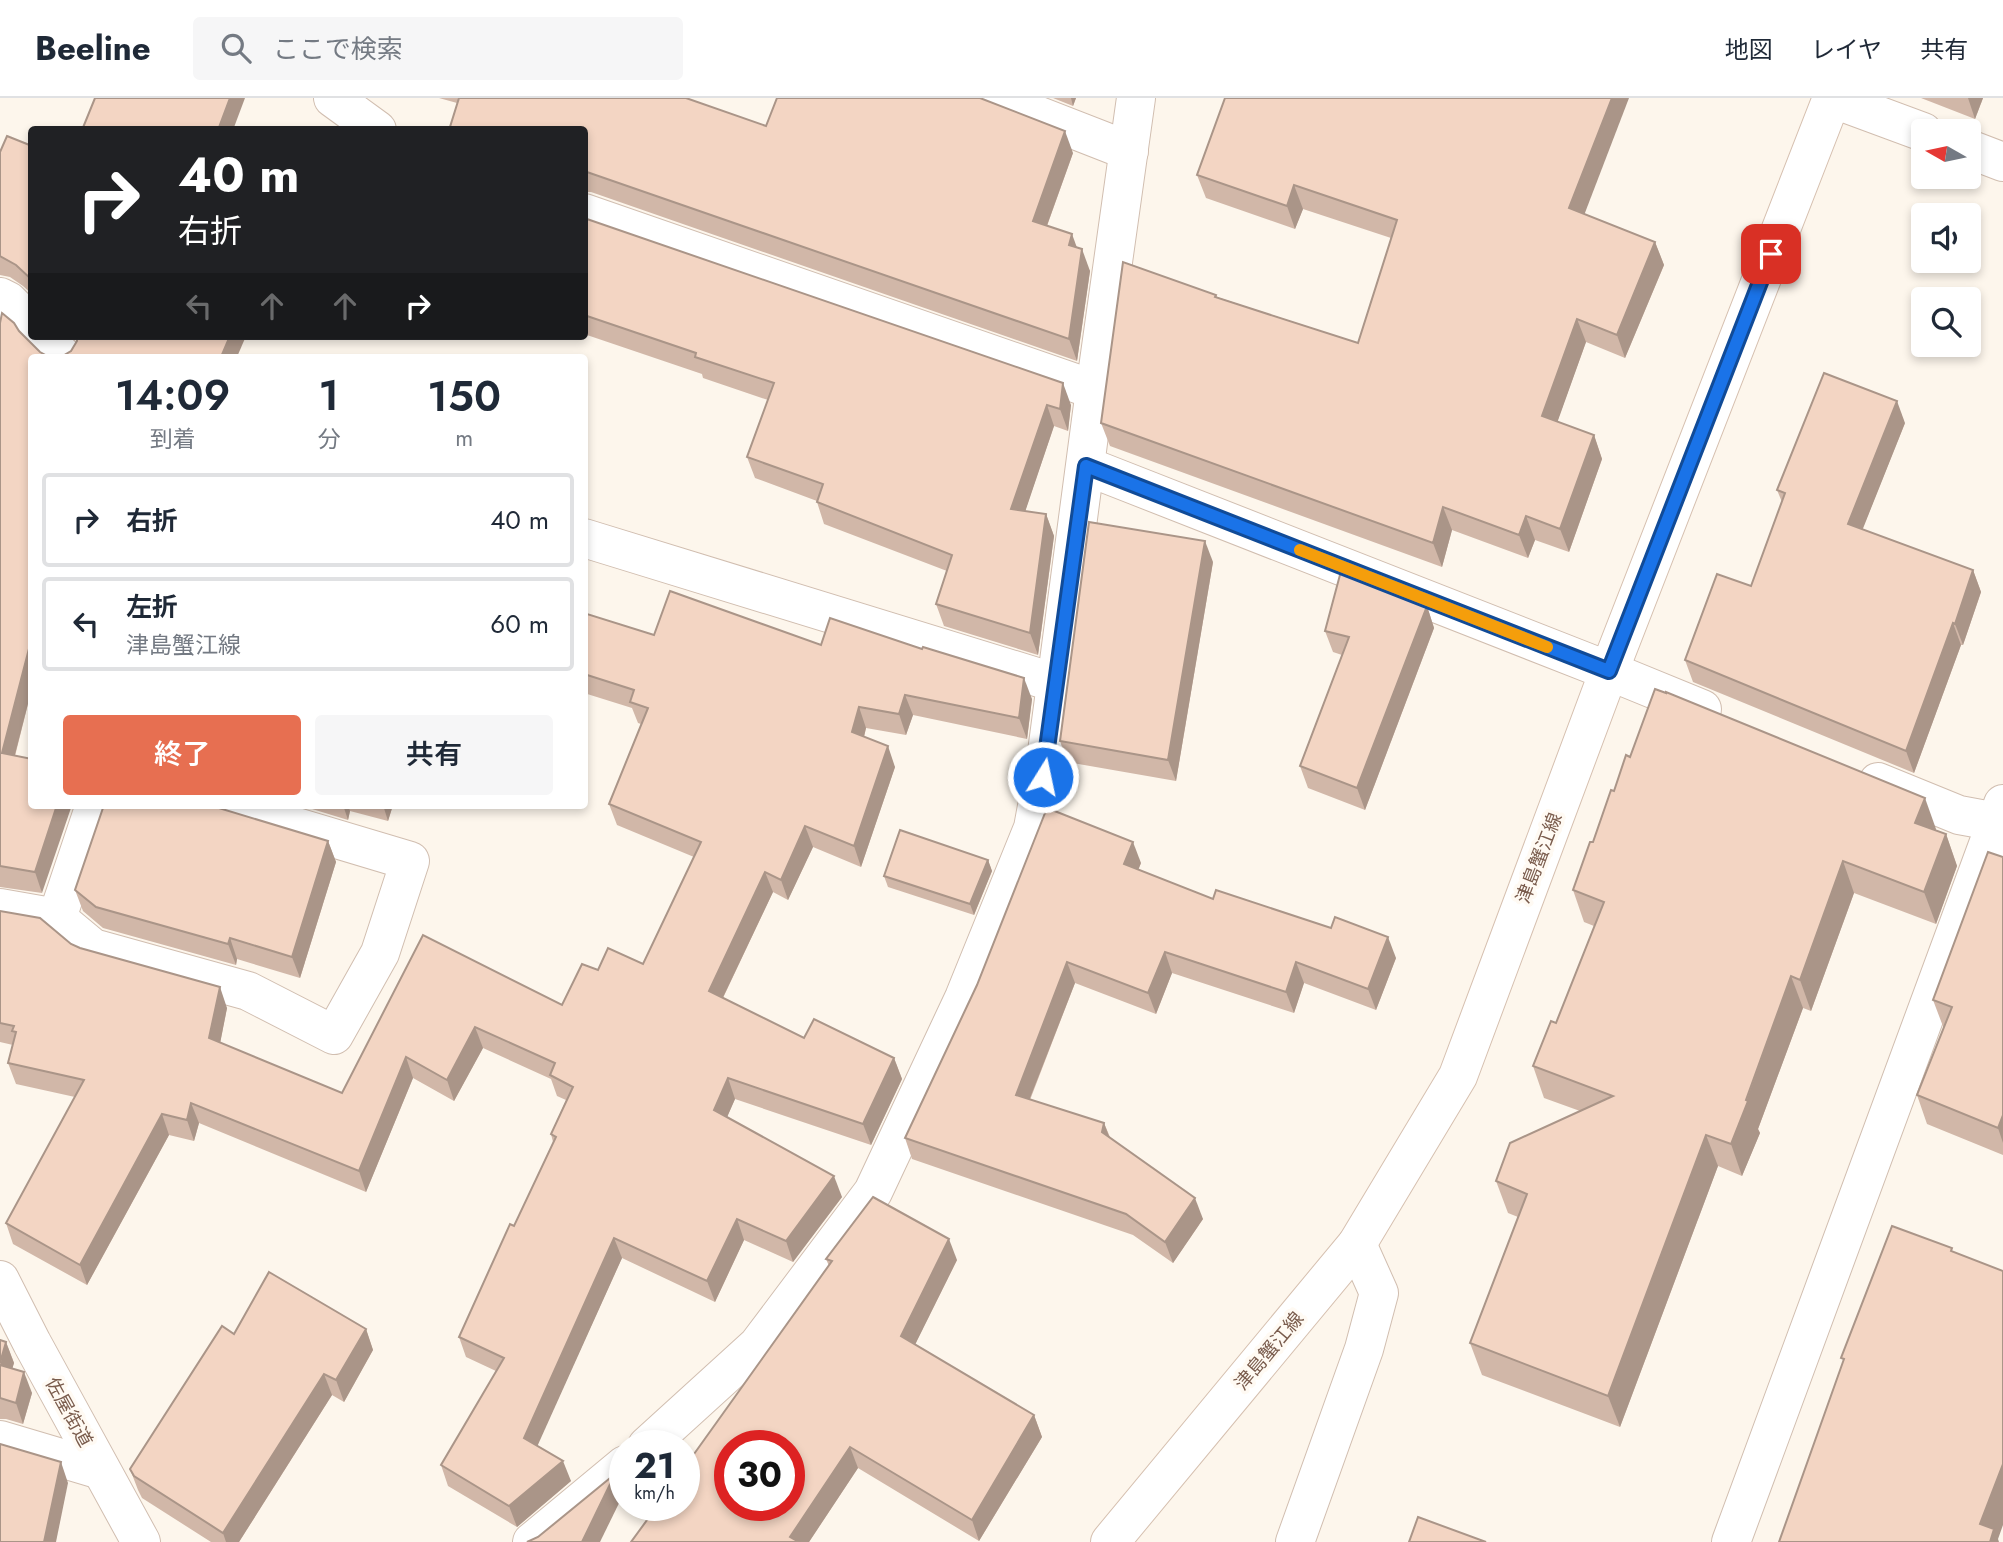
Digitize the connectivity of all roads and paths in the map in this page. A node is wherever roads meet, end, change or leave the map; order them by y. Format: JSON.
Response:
{"nodes":[{"id":1,"x":333,"y":98,"type":"edge"},
{"id":2,"x":993,"y":98,"type":"edge"},
{"id":3,"x":1136,"y":98,"type":"edge"},
{"id":4,"x":1832,"y":98,"type":"edge"},
{"id":5,"x":372,"y":126,"type":"edge"},
{"id":6,"x":1911,"y":128,"type":"edge"},
{"id":7,"x":1129,"y":151,"type":"junction"},
{"id":8,"x":1981,"y":154,"type":"edge"},
{"id":9,"x":2003,"y":162,"type":"edge"},
{"id":10,"x":588,"y":214,"type":"edge"},
{"id":11,"x":0,"y":297,"type":"edge"},
{"id":12,"x":28,"y":321,"type":"edge"},
{"id":13,"x":46,"y":340,"type":"edge"},
{"id":14,"x":60,"y":354,"type":"edge"},
{"id":15,"x":1095,"y":390,"type":"junction"},
{"id":16,"x":1086,"y":466,"type":"junction"},
{"id":17,"x":588,"y":539,"type":"edge"},
{"id":18,"x":1609,"y":671,"type":"junction"},
{"id":19,"x":1056,"y":682,"type":"junction"},
{"id":20,"x":1734,"y":722,"type":"edge"},
{"id":21,"x":1847,"y":769,"type":"edge"},
{"id":22,"x":94,"y":809,"type":"edge"},
{"id":23,"x":236,"y":809,"type":"edge"},
{"id":24,"x":2001,"y":816,"type":"edge"},
{"id":25,"x":0,"y":908,"type":"edge"},
{"id":26,"x":57,"y":918,"type":"junction"},
{"id":27,"x":1357,"y":1244,"type":"junction"},
{"id":28,"x":0,"y":1280,"type":"edge"},
{"id":29,"x":665,"y":1430,"type":"edge"},
{"id":30,"x":0,"y":1440,"type":"edge"},
{"id":31,"x":101,"y":1470,"type":"junction"},
{"id":32,"x":609,"y":1478,"type":"edge"},
{"id":33,"x":141,"y":1542,"type":"edge"},
{"id":34,"x":532,"y":1542,"type":"edge"},
{"id":35,"x":1110,"y":1542,"type":"edge"},
{"id":36,"x":1295,"y":1542,"type":"edge"},
{"id":37,"x":1731,"y":1542,"type":"edge"}],
"edges":[{"from":1,"to":5,"type":"street"},
{"from":2,"to":7,"type":"street"},
{"from":3,"to":7,"type":"street"},
{"from":4,"to":6,"type":"street"},
{"from":4,"to":18,"type":"street","name":"津島蟹江線"},
{"from":7,"to":15,"type":"street"},
{"from":8,"to":9,"type":"street"},
{"from":10,"to":15,"type":"street"},
{"from":11,"to":12,"type":"street"},
{"from":13,"to":14,"type":"street"},
{"from":15,"to":16,"type":"street"},
{"from":16,"to":18,"type":"street"},
{"from":16,"to":19,"type":"street"},
{"from":17,"to":19,"type":"street"},
{"from":18,"to":20,"type":"street"},
{"from":18,"to":27,"type":"street","name":"津島蟹江線"},
{"from":19,"to":29,"type":"street"},
{"from":21,"to":24,"type":"street"},
{"from":22,"to":26,"type":"street"},
{"from":23,"to":26,"type":"street"},
{"from":24,"to":37,"type":"street"},
{"from":25,"to":26,"type":"street"},
{"from":27,"to":35,"type":"street","name":"津島蟹江線"},
{"from":27,"to":36,"type":"street"},
{"from":28,"to":31,"type":"street","name":"佐屋街道"},
{"from":30,"to":31,"type":"street"},
{"from":31,"to":33,"type":"street","name":"佐屋街道"},
{"from":32,"to":34,"type":"street"}]}
